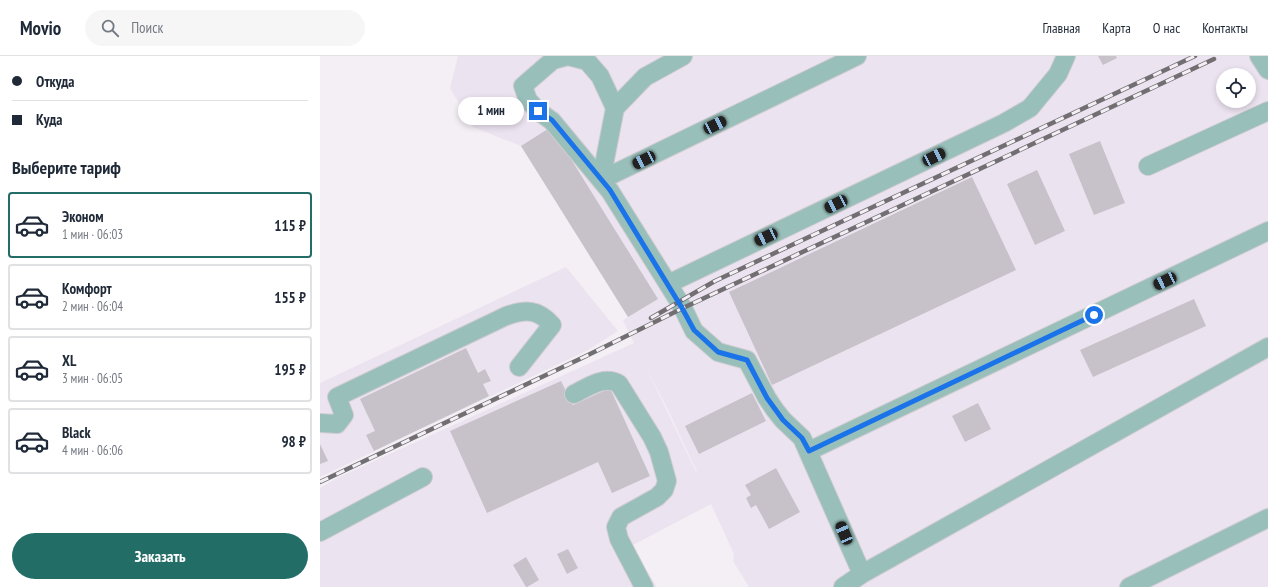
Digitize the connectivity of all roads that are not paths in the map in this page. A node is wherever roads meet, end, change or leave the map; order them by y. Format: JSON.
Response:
{"nodes":[{"id":1,"x":683,"y":56,"type":"edge"},
{"id":2,"x":857,"y":56,"type":"edge"},
{"id":3,"x":1066,"y":56,"type":"edge"},
{"id":4,"x":1259,"y":56,"type":"edge"},
{"id":5,"x":1268,"y":70,"type":"edge"},
{"id":6,"x":615,"y":108,"type":"junction"},
{"id":7,"x":1268,"y":111,"type":"edge"},
{"id":8,"x":1148,"y":166,"type":"dead end"},
{"id":9,"x":601,"y":180,"type":"junction"},
{"id":10,"x":1268,"y":231,"type":"edge"},
{"id":11,"x":668,"y":284,"type":"junction"},
{"id":12,"x":1268,"y":347,"type":"edge"},
{"id":13,"x":519,"y":367,"type":"dead end"},
{"id":14,"x":574,"y":394,"type":"dead end"},
{"id":15,"x":320,"y":423,"type":"edge"},
{"id":16,"x":809,"y":451,"type":"junction"},
{"id":17,"x":423,"y":477,"type":"dead end"},
{"id":18,"x":1268,"y":518,"type":"edge"},
{"id":19,"x":320,"y":532,"type":"edge"},
{"id":20,"x":862,"y":574,"type":"junction"},
{"id":21,"x":644,"y":587,"type":"edge"},
{"id":22,"x":843,"y":587,"type":"edge"},
{"id":23,"x":1129,"y":587,"type":"edge"}],
"edges":[{"from":1,"to":6,"type":"lane"},
{"from":2,"to":9,"type":"lane"},
{"from":3,"to":11,"type":"lane"},
{"from":4,"to":5,"type":"lane"},
{"from":6,"to":9,"type":"lane"},
{"from":6,"to":9,"type":"lane"},
{"from":7,"to":8,"type":"lane"},
{"from":9,"to":11,"type":"lane"},
{"from":10,"to":16,"type":"lane"},
{"from":11,"to":16,"type":"lane"},
{"from":12,"to":20,"type":"lane"},
{"from":13,"to":15,"type":"lane"},
{"from":14,"to":21,"type":"lane"},
{"from":16,"to":20,"type":"lane"},
{"from":17,"to":19,"type":"lane"},
{"from":18,"to":23,"type":"lane"},
{"from":20,"to":22,"type":"lane"}]}
